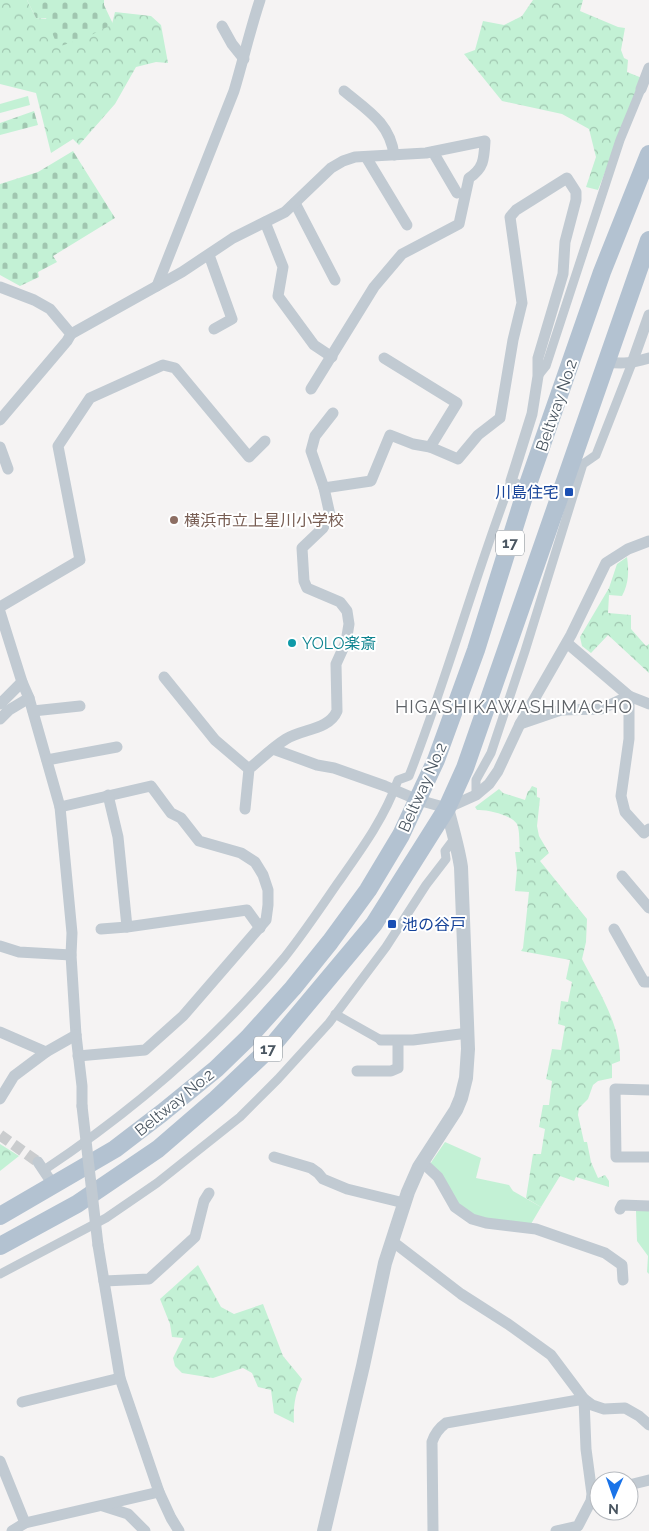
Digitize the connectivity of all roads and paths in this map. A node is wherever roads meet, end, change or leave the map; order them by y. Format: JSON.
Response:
{"nodes":[{"id":1,"x":260,"y":0,"type":"edge"},
{"id":2,"x":222,"y":26,"type":"dead end"},
{"id":3,"x":244,"y":59,"type":"junction"},
{"id":4,"x":649,"y":68,"type":"edge"},
{"id":5,"x":641,"y":89,"type":"joint"},
{"id":6,"x":344,"y":91,"type":"dead end"},
{"id":7,"x":433,"y":152,"type":"junction"},
{"id":8,"x":649,"y":154,"type":"edge"},
{"id":9,"x":394,"y":155,"type":"junction"},
{"id":10,"x":366,"y":157,"type":"junction"},
{"id":11,"x":457,"y":193,"type":"dead end"},
{"id":12,"x":295,"y":203,"type":"junction"},
{"id":13,"x":265,"y":222,"type":"junction"},
{"id":14,"x":407,"y":225,"type":"dead end"},
{"id":15,"x":649,"y":240,"type":"edge"},
{"id":16,"x":209,"y":255,"type":"junction"},
{"id":17,"x":335,"y":280,"type":"dead end"},
{"id":18,"x":157,"y":286,"type":"junction"},
{"id":19,"x":0,"y":287,"type":"edge"},
{"id":20,"x":649,"y":315,"type":"edge"},
{"id":21,"x":214,"y":329,"type":"dead end"},
{"id":22,"x":71,"y":334,"type":"junction"},
{"id":23,"x":332,"y":357,"type":"junction"},
{"id":24,"x":384,"y":358,"type":"dead end"},
{"id":25,"x":649,"y":358,"type":"edge"},
{"id":26,"x":606,"y":362,"type":"junction"},
{"id":27,"x":632,"y":363,"type":"junction"},
{"id":28,"x":538,"y":376,"type":"junction"},
{"id":29,"x":310,"y":389,"type":"dead end"},
{"id":30,"x":333,"y":413,"type":"dead end"},
{"id":31,"x":0,"y":420,"type":"edge"},
{"id":32,"x":265,"y":441,"type":"dead end"},
{"id":33,"x":0,"y":447,"type":"edge"},
{"id":34,"x":430,"y":447,"type":"junction"},
{"id":35,"x":8,"y":469,"type":"dead end"},
{"id":36,"x":511,"y":481,"type":"junction"},
{"id":37,"x":324,"y":488,"type":"junction"},
{"id":38,"x":526,"y":490,"type":"junction"},
{"id":39,"x":649,"y":541,"type":"edge"},
{"id":40,"x":0,"y":612,"type":"edge"},
{"id":41,"x":567,"y":643,"type":"junction"},
{"id":42,"x":164,"y":677,"type":"dead end"},
{"id":43,"x":22,"y":682,"type":"junction"},
{"id":44,"x":629,"y":696,"type":"junction"},
{"id":45,"x":29,"y":698,"type":"junction"},
{"id":46,"x":0,"y":704,"type":"edge"},
{"id":47,"x":649,"y":704,"type":"edge"},
{"id":48,"x":80,"y":706,"type":"dead end"},
{"id":49,"x":33,"y":711,"type":"junction"},
{"id":50,"x":0,"y":719,"type":"edge"},
{"id":51,"x":520,"y":724,"type":"junction"},
{"id":52,"x":117,"y":747,"type":"dead end"},
{"id":53,"x":273,"y":749,"type":"junction"},
{"id":54,"x":47,"y":760,"type":"junction"},
{"id":55,"x":248,"y":769,"type":"junction"},
{"id":56,"x":395,"y":790,"type":"junction"},
{"id":57,"x":108,"y":795,"type":"junction"},
{"id":58,"x":476,"y":795,"type":"junction"},
{"id":59,"x":418,"y":800,"type":"junction"},
{"id":60,"x":60,"y":807,"type":"junction"},
{"id":61,"x":447,"y":808,"type":"junction"},
{"id":62,"x":245,"y":809,"type":"dead end"},
{"id":63,"x":649,"y":829,"type":"edge"},
{"id":64,"x":454,"y":839,"type":"junction"},
{"id":65,"x":622,"y":876,"type":"dead end"},
{"id":66,"x":649,"y":908,"type":"edge"},
{"id":67,"x":127,"y":927,"type":"junction"},
{"id":68,"x":260,"y":928,"type":"junction"},
{"id":69,"x":101,"y":929,"type":"dead end"},
{"id":70,"x":614,"y":929,"type":"dead end"},
{"id":71,"x":0,"y":946,"type":"edge"},
{"id":72,"x":71,"y":955,"type":"junction"},
{"id":73,"x":649,"y":982,"type":"edge"},
{"id":74,"x":335,"y":1014,"type":"junction"},
{"id":75,"x":0,"y":1032,"type":"edge"},
{"id":76,"x":468,"y":1033,"type":"junction"},
{"id":77,"x":76,"y":1035,"type":"junction"},
{"id":78,"x":382,"y":1040,"type":"joint"},
{"id":79,"x":398,"y":1041,"type":"junction"},
{"id":80,"x":46,"y":1052,"type":"junction"},
{"id":81,"x":78,"y":1056,"type":"junction"},
{"id":82,"x":357,"y":1071,"type":"dead end"},
{"id":83,"x":649,"y":1090,"type":"edge"},
{"id":84,"x":0,"y":1099,"type":"edge"},
{"id":85,"x":274,"y":1157,"type":"dead end"},
{"id":86,"x":649,"y":1157,"type":"edge"},
{"id":87,"x":422,"y":1162,"type":"junction"},
{"id":88,"x":41,"y":1166,"type":"joint"},
{"id":89,"x":54,"y":1186,"type":"junction"},
{"id":90,"x":209,"y":1193,"type":"dead end"},
{"id":91,"x":404,"y":1203,"type":"junction"},
{"id":92,"x":649,"y":1206,"type":"edge"},
{"id":93,"x":620,"y":1209,"type":"dead end"},
{"id":94,"x":0,"y":1216,"type":"edge"},
{"id":95,"x":392,"y":1241,"type":"junction"},
{"id":96,"x":0,"y":1246,"type":"edge"},
{"id":97,"x":0,"y":1274,"type":"edge"},
{"id":98,"x":104,"y":1280,"type":"junction"},
{"id":99,"x":623,"y":1280,"type":"dead end"},
{"id":100,"x":120,"y":1378,"type":"junction"},
{"id":101,"x":584,"y":1399,"type":"junction"},
{"id":102,"x":22,"y":1402,"type":"dead end"},
{"id":103,"x":649,"y":1425,"type":"edge"},
{"id":104,"x":0,"y":1461,"type":"edge"},
{"id":105,"x":590,"y":1471,"type":"edge"},
{"id":106,"x":159,"y":1492,"type":"junction"},
{"id":107,"x":589,"y":1505,"type":"edge"},
{"id":108,"x":103,"y":1506,"type":"junction"},
{"id":109,"x":25,"y":1523,"type":"junction"},
{"id":110,"x":12,"y":1531,"type":"edge"},
{"id":111,"x":145,"y":1531,"type":"edge"},
{"id":112,"x":180,"y":1531,"type":"edge"},
{"id":113,"x":324,"y":1531,"type":"edge"},
{"id":114,"x":433,"y":1531,"type":"edge"},
{"id":115,"x":556,"y":1531,"type":"edge"}],
"edges":[{"from":1,"to":3,"type":"street"},
{"from":2,"to":3,"type":"street"},
{"from":3,"to":18,"type":"street"},
{"from":4,"to":5,"type":"street"},
{"from":5,"to":28,"type":"street"},
{"from":6,"to":9,"type":"street"},
{"from":7,"to":9,"type":"street"},
{"from":7,"to":11,"type":"street"},
{"from":7,"to":23,"type":"street"},
{"from":8,"to":38,"type":"main road","name":"Beltway No.2","number":"17"},
{"from":9,"to":10,"type":"street"},
{"from":10,"to":12,"type":"street"},
{"from":10,"to":14,"type":"street"},
{"from":12,"to":13,"type":"street"},
{"from":12,"to":17,"type":"street"},
{"from":13,"to":16,"type":"street"},
{"from":13,"to":23,"type":"street"},
{"from":15,"to":26,"type":"main road","name":"Beltway No.2","number":"17"},
{"from":16,"to":18,"type":"street"},
{"from":16,"to":21,"type":"street"},
{"from":18,"to":22,"type":"street"},
{"from":19,"to":22,"type":"street"},
{"from":20,"to":27,"type":"street"},
{"from":22,"to":31,"type":"street"},
{"from":23,"to":29,"type":"street"},
{"from":24,"to":34,"type":"street"},
{"from":25,"to":27,"type":"street"},
{"from":26,"to":27,"type":"street"},
{"from":26,"to":61,"type":"main road","name":"Beltway No.2","number":"17"},
{"from":27,"to":58,"type":"street"},
{"from":28,"to":34,"type":"street"},
{"from":28,"to":36,"type":"street"},
{"from":30,"to":37,"type":"street"},
{"from":32,"to":40,"type":"street"},
{"from":33,"to":35,"type":"street"},
{"from":34,"to":37,"type":"street"},
{"from":36,"to":38,"type":"street"},
{"from":36,"to":56,"type":"street"},
{"from":37,"to":53,"type":"street"},
{"from":38,"to":59,"type":"main road","name":"Beltway No.2","number":"17"},
{"from":39,"to":41,"type":"street"},
{"from":40,"to":43,"type":"street"},
{"from":41,"to":44,"type":"street"},
{"from":41,"to":51,"type":"street"},
{"from":42,"to":55,"type":"street"},
{"from":43,"to":45,"type":"street"},
{"from":43,"to":46,"type":"street"},
{"from":44,"to":47,"type":"street"},
{"from":44,"to":51,"type":"street"},
{"from":44,"to":63,"type":"street"},
{"from":45,"to":49,"type":"street"},
{"from":45,"to":50,"type":"street"},
{"from":48,"to":49,"type":"street"},
{"from":49,"to":54,"type":"street"},
{"from":51,"to":58,"type":"street"},
{"from":52,"to":54,"type":"street"},
{"from":53,"to":55,"type":"street"},
{"from":53,"to":56,"type":"street"},
{"from":54,"to":60,"type":"street"},
{"from":55,"to":62,"type":"street"},
{"from":56,"to":59,"type":"street"},
{"from":56,"to":88,"type":"street"},
{"from":57,"to":60,"type":"street"},
{"from":57,"to":67,"type":"street"},
{"from":57,"to":68,"type":"street"},
{"from":58,"to":61,"type":"street"},
{"from":59,"to":61,"type":"street"},
{"from":59,"to":89,"type":"main road","name":"Beltway No.2","number":"17"},
{"from":60,"to":72,"type":"street"},
{"from":61,"to":64,"type":"street"},
{"from":61,"to":96,"type":"main road","name":"Beltway No.2","number":"17"},
{"from":64,"to":74,"type":"street"},
{"from":64,"to":76,"type":"street"},
{"from":65,"to":66,"type":"street"},
{"from":67,"to":68,"type":"street"},
{"from":67,"to":69,"type":"street"},
{"from":68,"to":81,"type":"street"},
{"from":70,"to":73,"type":"street"},
{"from":71,"to":72,"type":"street"},
{"from":72,"to":77,"type":"street"},
{"from":74,"to":78,"type":"street"},
{"from":74,"to":97,"type":"street"},
{"from":75,"to":80,"type":"street"},
{"from":76,"to":79,"type":"street"},
{"from":76,"to":87,"type":"street"},
{"from":77,"to":80,"type":"street"},
{"from":77,"to":81,"type":"street"},
{"from":78,"to":79,"type":"street"},
{"from":79,"to":82,"type":"street"},
{"from":80,"to":84,"type":"street"},
{"from":81,"to":98,"type":"street","bridge":true},
{"from":83,"to":86,"type":"street"},
{"from":85,"to":91,"type":"street"},
{"from":87,"to":91,"type":"street"},
{"from":87,"to":99,"type":"street"},
{"from":88,"to":89,"type":"street"},
{"from":89,"to":94,"type":"main road","name":"Beltway No.2","number":"17"},
{"from":90,"to":98,"type":"street"},
{"from":91,"to":95,"type":"street"},
{"from":92,"to":93,"type":"street"},
{"from":95,"to":101,"type":"street"},
{"from":95,"to":113,"type":"street"},
{"from":98,"to":100,"type":"street"},
{"from":100,"to":102,"type":"street"},
{"from":100,"to":106,"type":"street"},
{"from":101,"to":103,"type":"street"},
{"from":101,"to":105,"type":"street"},
{"from":101,"to":114,"type":"street"},
{"from":104,"to":109,"type":"street"},
{"from":106,"to":108,"type":"street"},
{"from":106,"to":112,"type":"street"},
{"from":107,"to":115,"type":"street"},
{"from":108,"to":109,"type":"street"},
{"from":108,"to":111,"type":"street"},
{"from":109,"to":110,"type":"street"}]}
